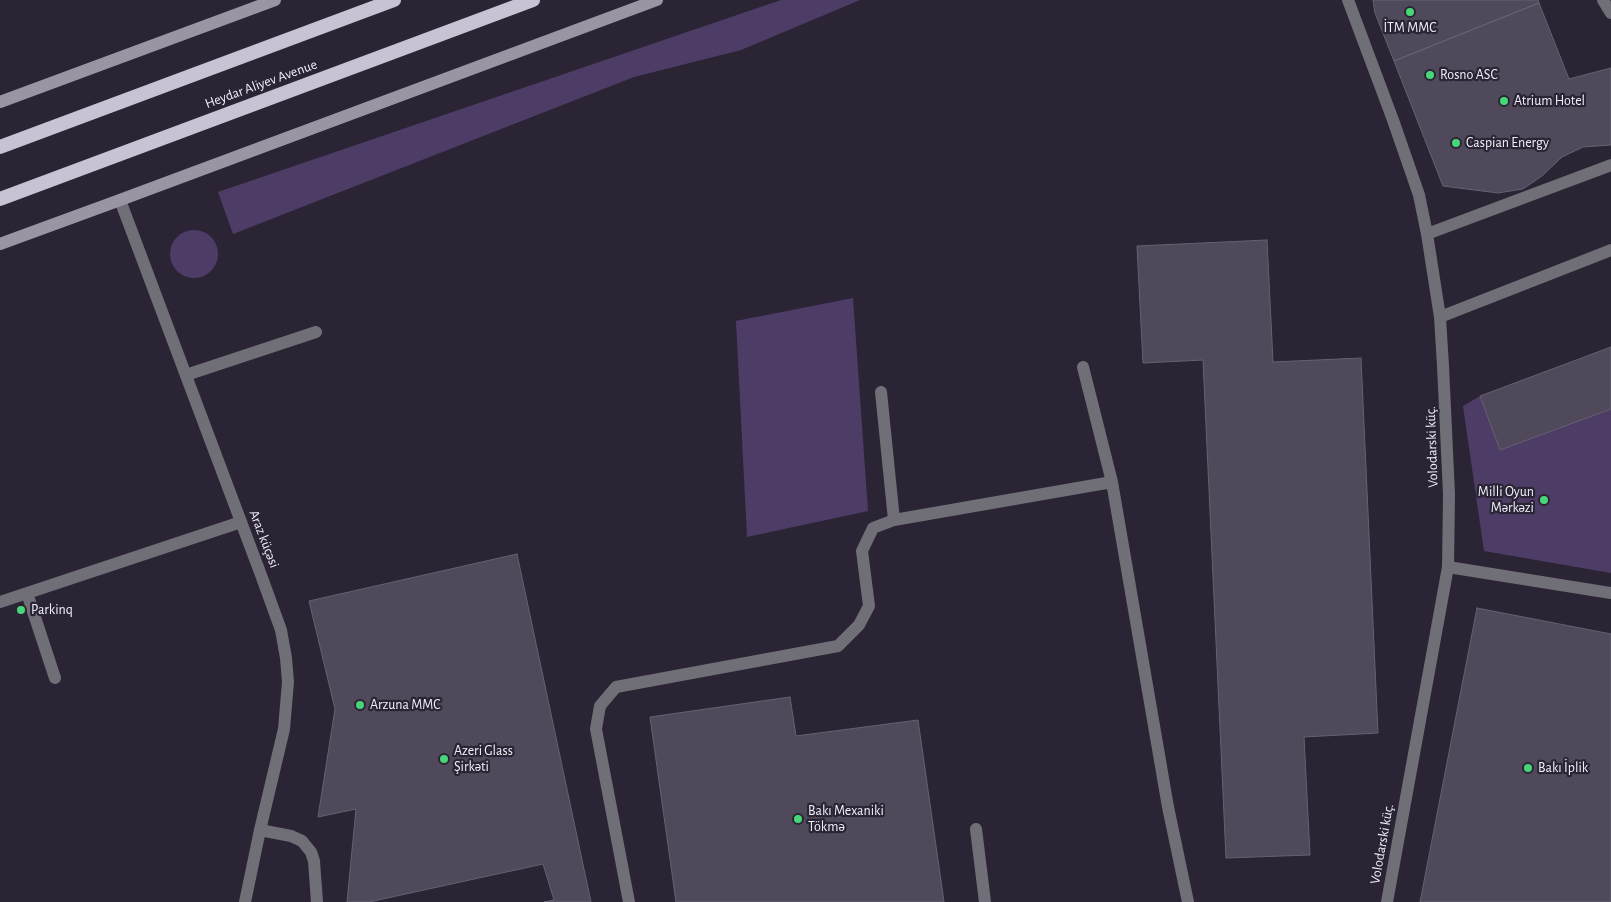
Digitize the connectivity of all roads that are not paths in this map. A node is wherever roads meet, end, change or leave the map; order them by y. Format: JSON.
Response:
{"nodes":[{"id":1,"x":275,"y":0,"type":"edge"},
{"id":2,"x":394,"y":0,"type":"edge"},
{"id":3,"x":532,"y":0,"type":"edge"},
{"id":4,"x":657,"y":0,"type":"edge"},
{"id":5,"x":1348,"y":0,"type":"edge"},
{"id":6,"x":1603,"y":0,"type":"edge"},
{"id":7,"x":1611,"y":13,"type":"edge"},
{"id":8,"x":0,"y":102,"type":"edge"},
{"id":9,"x":0,"y":148,"type":"edge"},
{"id":10,"x":1611,"y":165,"type":"edge"},
{"id":11,"x":0,"y":199,"type":"edge"},
{"id":12,"x":120,"y":200,"type":"junction"},
{"id":13,"x":1427,"y":234,"type":"junction"},
{"id":14,"x":0,"y":244,"type":"edge"},
{"id":15,"x":1611,"y":250,"type":"edge"},
{"id":16,"x":1440,"y":317,"type":"junction"},
{"id":17,"x":316,"y":332,"type":"dead end"},
{"id":18,"x":1083,"y":367,"type":"dead end"},
{"id":19,"x":186,"y":375,"type":"junction"},
{"id":20,"x":881,"y":392,"type":"dead end"},
{"id":21,"x":1112,"y":482,"type":"junction"},
{"id":22,"x":894,"y":520,"type":"junction"},
{"id":23,"x":241,"y":522,"type":"junction"},
{"id":24,"x":1448,"y":567,"type":"junction"},
{"id":25,"x":27,"y":593,"type":"junction"},
{"id":26,"x":1611,"y":593,"type":"edge"},
{"id":27,"x":0,"y":602,"type":"edge"},
{"id":28,"x":55,"y":678,"type":"dead end"},
{"id":29,"x":976,"y":829,"type":"dead end"},
{"id":30,"x":260,"y":830,"type":"junction"},
{"id":31,"x":245,"y":902,"type":"edge"},
{"id":32,"x":317,"y":902,"type":"edge"},
{"id":33,"x":629,"y":902,"type":"edge"},
{"id":34,"x":985,"y":902,"type":"edge"},
{"id":35,"x":1188,"y":902,"type":"edge"},
{"id":36,"x":1387,"y":902,"type":"edge"}],
"edges":[{"from":1,"to":8,"type":"main road"},
{"from":2,"to":9,"type":"highway"},
{"from":3,"to":11,"type":"highway","name":"Heydar Aliyev Avenue"},
{"from":4,"to":12,"type":"main road"},
{"from":5,"to":13,"type":"street","name":"Volodarski küç."},
{"from":6,"to":7,"type":"street"},
{"from":10,"to":13,"type":"street"},
{"from":12,"to":14,"type":"main road"},
{"from":12,"to":19,"type":"street","name":"Araz küçəsi"},
{"from":13,"to":16,"type":"street","name":"Volodarski küç."},
{"from":15,"to":16,"type":"street"},
{"from":16,"to":24,"type":"street","name":"Volodarski küç."},
{"from":17,"to":19,"type":"street"},
{"from":18,"to":21,"type":"street"},
{"from":19,"to":23,"type":"street","name":"Araz küçəsi"},
{"from":20,"to":22,"type":"street"},
{"from":21,"to":22,"type":"street"},
{"from":21,"to":35,"type":"street"},
{"from":22,"to":33,"type":"street"},
{"from":23,"to":25,"type":"street"},
{"from":23,"to":30,"type":"street","name":"Araz küçəsi"},
{"from":24,"to":26,"type":"street"},
{"from":24,"to":36,"type":"street","name":"Volodarski küç."},
{"from":25,"to":27,"type":"street"},
{"from":25,"to":28,"type":"street"},
{"from":29,"to":34,"type":"street"},
{"from":30,"to":31,"type":"street","name":"Araz küçəsi"},
{"from":30,"to":32,"type":"street"}]}
